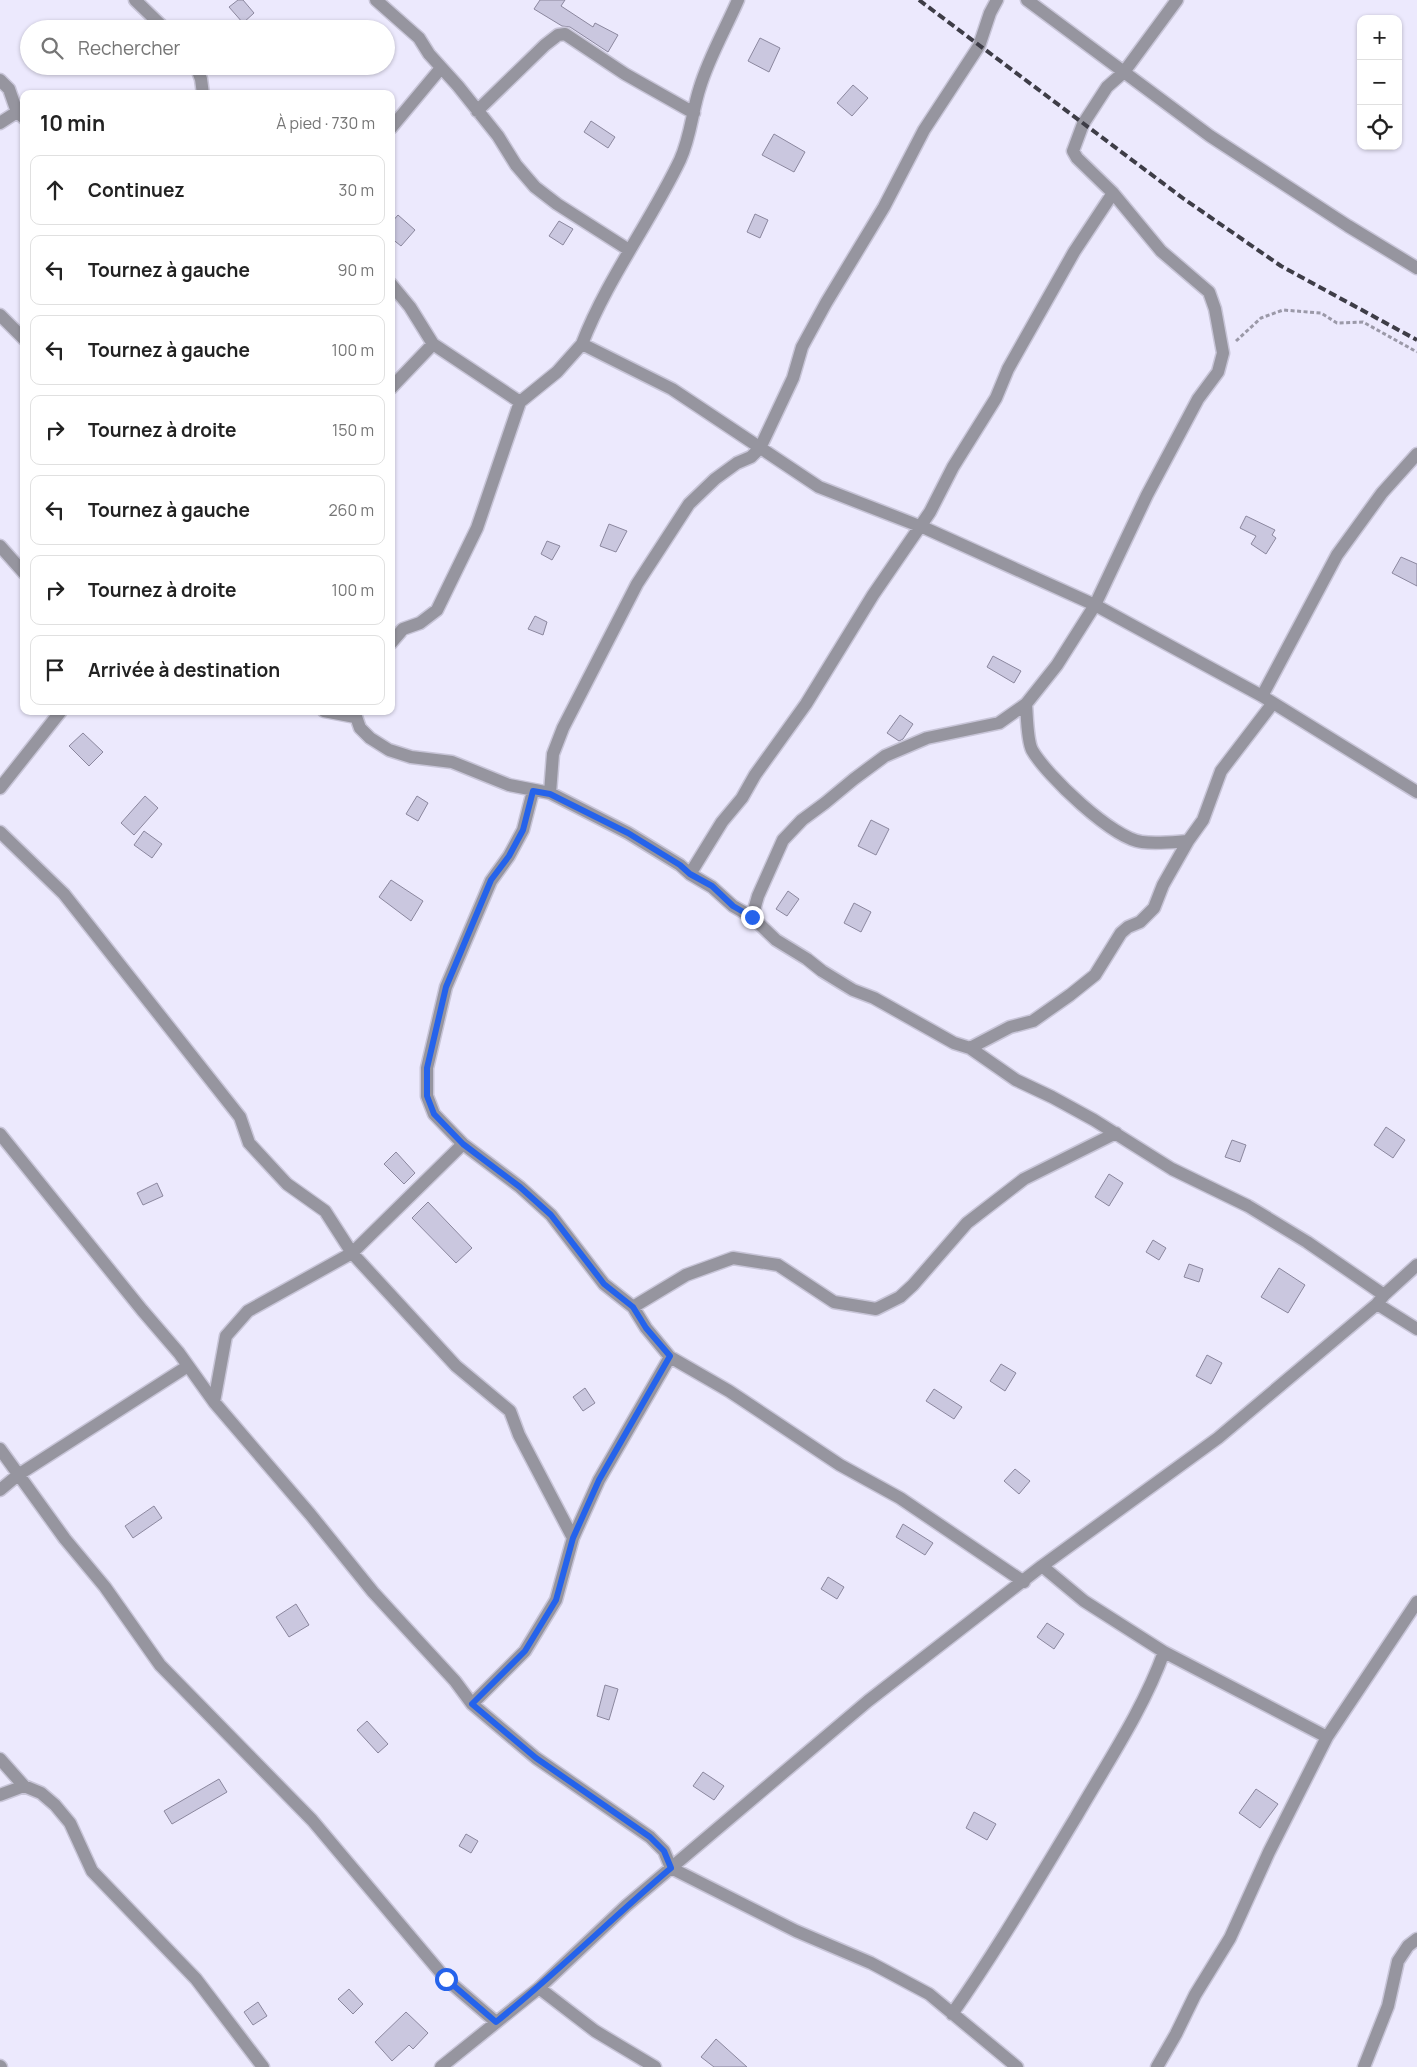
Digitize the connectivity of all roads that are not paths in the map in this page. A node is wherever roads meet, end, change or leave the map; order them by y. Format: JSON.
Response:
{"nodes":[{"id":1,"x":135,"y":0,"type":"edge"},
{"id":2,"x":376,"y":0,"type":"edge"},
{"id":3,"x":738,"y":0,"type":"edge"},
{"id":4,"x":997,"y":0,"type":"edge"},
{"id":5,"x":1027,"y":0,"type":"edge"},
{"id":6,"x":1177,"y":0,"type":"edge"},
{"id":7,"x":156,"y":20,"type":"edge"},
{"id":8,"x":441,"y":68,"type":"junction"},
{"id":9,"x":1124,"y":72,"type":"junction"},
{"id":10,"x":200,"y":75,"type":"edge"},
{"id":11,"x":0,"y":80,"type":"edge"},
{"id":12,"x":202,"y":90,"type":"edge"},
{"id":13,"x":477,"y":111,"type":"junction"},
{"id":14,"x":20,"y":113,"type":"edge"},
{"id":15,"x":694,"y":113,"type":"junction"},
{"id":16,"x":20,"y":115,"type":"edge"},
{"id":17,"x":0,"y":123,"type":"edge"},
{"id":18,"x":395,"y":123,"type":"edge"},
{"id":19,"x":1113,"y":193,"type":"junction"},
{"id":20,"x":629,"y":250,"type":"junction"},
{"id":21,"x":1417,"y":268,"type":"edge"},
{"id":22,"x":395,"y":289,"type":"edge"},
{"id":23,"x":0,"y":315,"type":"edge"},
{"id":24,"x":20,"y":334,"type":"edge"},
{"id":25,"x":433,"y":344,"type":"junction"},
{"id":26,"x":582,"y":344,"type":"junction"},
{"id":27,"x":395,"y":384,"type":"edge"},
{"id":28,"x":520,"y":402,"type":"junction"},
{"id":29,"x":760,"y":448,"type":"junction"},
{"id":30,"x":1417,"y":454,"type":"edge"},
{"id":31,"x":920,"y":526,"type":"junction"},
{"id":32,"x":0,"y":546,"type":"edge"},
{"id":33,"x":20,"y":568,"type":"edge"},
{"id":34,"x":1095,"y":605,"type":"junction"},
{"id":35,"x":395,"y":637,"type":"edge"},
{"id":36,"x":1267,"y":700,"type":"junction"},
{"id":37,"x":1026,"y":704,"type":"junction"},
{"id":38,"x":58,"y":715,"type":"edge"},
{"id":39,"x":354,"y":715,"type":"edge"},
{"id":40,"x":0,"y":788,"type":"edge"},
{"id":41,"x":533,"y":791,"type":"junction"},
{"id":42,"x":1417,"y":792,"type":"edge"},
{"id":43,"x":550,"y":794,"type":"junction"},
{"id":44,"x":0,"y":832,"type":"edge"},
{"id":45,"x":1188,"y":841,"type":"junction"},
{"id":46,"x":690,"y":874,"type":"junction"},
{"id":47,"x":752,"y":917,"type":"junction"},
{"id":48,"x":970,"y":1048,"type":"junction"},
{"id":49,"x":1116,"y":1133,"type":"junction"},
{"id":50,"x":0,"y":1134,"type":"edge"},
{"id":51,"x":463,"y":1144,"type":"junction"},
{"id":52,"x":352,"y":1253,"type":"junction"},
{"id":53,"x":1417,"y":1265,"type":"edge"},
{"id":54,"x":1380,"y":1300,"type":"junction"},
{"id":55,"x":633,"y":1307,"type":"junction"},
{"id":56,"x":1417,"y":1329,"type":"edge"},
{"id":57,"x":670,"y":1356,"type":"junction"},
{"id":58,"x":188,"y":1366,"type":"junction"},
{"id":59,"x":214,"y":1402,"type":"junction"},
{"id":60,"x":0,"y":1449,"type":"edge"},
{"id":61,"x":18,"y":1474,"type":"junction"},
{"id":62,"x":0,"y":1490,"type":"edge"},
{"id":63,"x":573,"y":1538,"type":"junction"},
{"id":64,"x":1042,"y":1566,"type":"junction"},
{"id":65,"x":1024,"y":1582,"type":"junction"},
{"id":66,"x":1417,"y":1602,"type":"edge"},
{"id":67,"x":1164,"y":1652,"type":"junction"},
{"id":68,"x":472,"y":1704,"type":"junction"},
{"id":69,"x":1327,"y":1737,"type":"junction"},
{"id":70,"x":0,"y":1759,"type":"edge"},
{"id":71,"x":24,"y":1786,"type":"junction"},
{"id":72,"x":0,"y":1795,"type":"edge"},
{"id":73,"x":671,"y":1868,"type":"junction"},
{"id":74,"x":1417,"y":1939,"type":"edge"},
{"id":75,"x":539,"y":1988,"type":"junction"},
{"id":76,"x":952,"y":2014,"type":"junction"},
{"id":77,"x":496,"y":2022,"type":"junction"},
{"id":78,"x":263,"y":2067,"type":"edge"},
{"id":79,"x":441,"y":2067,"type":"edge"},
{"id":80,"x":655,"y":2067,"type":"edge"},
{"id":81,"x":1016,"y":2067,"type":"edge"},
{"id":82,"x":1157,"y":2067,"type":"edge"},
{"id":83,"x":1364,"y":2067,"type":"edge"}],
"edges":[{"from":1,"to":7,"type":"street"},
{"from":2,"to":8,"type":"street"},
{"from":3,"to":15,"type":"street"},
{"from":4,"to":29,"type":"street"},
{"from":5,"to":9,"type":"street"},
{"from":6,"to":9,"type":"street"},
{"from":8,"to":13,"type":"street"},
{"from":8,"to":18,"type":"street"},
{"from":9,"to":19,"type":"street"},
{"from":9,"to":21,"type":"street"},
{"from":10,"to":12,"type":"street"},
{"from":11,"to":14,"type":"street"},
{"from":13,"to":15,"type":"street"},
{"from":13,"to":20,"type":"street"},
{"from":15,"to":20,"type":"street"},
{"from":16,"to":17,"type":"street"},
{"from":19,"to":31,"type":"street"},
{"from":19,"to":34,"type":"street"},
{"from":20,"to":26,"type":"street"},
{"from":22,"to":25,"type":"street"},
{"from":23,"to":24,"type":"street"},
{"from":25,"to":27,"type":"street"},
{"from":25,"to":28,"type":"street"},
{"from":26,"to":28,"type":"street"},
{"from":26,"to":29,"type":"street"},
{"from":28,"to":35,"type":"street"},
{"from":29,"to":31,"type":"street"},
{"from":29,"to":43,"type":"street"},
{"from":30,"to":36,"type":"street"},
{"from":31,"to":34,"type":"street"},
{"from":31,"to":46,"type":"street"},
{"from":32,"to":33,"type":"street"},
{"from":34,"to":36,"type":"street"},
{"from":34,"to":37,"type":"street"},
{"from":36,"to":42,"type":"street"},
{"from":36,"to":45,"type":"street"},
{"from":37,"to":45,"type":"street"},
{"from":37,"to":47,"type":"street"},
{"from":38,"to":40,"type":"street"},
{"from":39,"to":41,"type":"street"},
{"from":41,"to":43,"type":"street"},
{"from":41,"to":51,"type":"street"},
{"from":43,"to":46,"type":"street"},
{"from":44,"to":52,"type":"street"},
{"from":45,"to":48,"type":"street"},
{"from":46,"to":47,"type":"street"},
{"from":47,"to":48,"type":"street"},
{"from":48,"to":49,"type":"street"},
{"from":49,"to":54,"type":"street"},
{"from":49,"to":55,"type":"street"},
{"from":50,"to":58,"type":"street"},
{"from":51,"to":52,"type":"street"},
{"from":51,"to":55,"type":"street"},
{"from":52,"to":59,"type":"street"},
{"from":52,"to":63,"type":"street"},
{"from":53,"to":54,"type":"street"},
{"from":54,"to":56,"type":"street"},
{"from":54,"to":64,"type":"street"},
{"from":55,"to":57,"type":"street"},
{"from":57,"to":63,"type":"street"},
{"from":57,"to":65,"type":"street"},
{"from":58,"to":59,"type":"street"},
{"from":58,"to":61,"type":"street"},
{"from":59,"to":68,"type":"street"},
{"from":60,"to":61,"type":"street"},
{"from":61,"to":62,"type":"street"},
{"from":61,"to":77,"type":"street"},
{"from":63,"to":68,"type":"street"},
{"from":64,"to":65,"type":"street"},
{"from":64,"to":67,"type":"street"},
{"from":65,"to":73,"type":"street"},
{"from":66,"to":69,"type":"street"},
{"from":67,"to":69,"type":"street"},
{"from":67,"to":76,"type":"street"},
{"from":68,"to":73,"type":"street"},
{"from":69,"to":82,"type":"street"},
{"from":70,"to":71,"type":"street"},
{"from":71,"to":72,"type":"street"},
{"from":71,"to":78,"type":"street"},
{"from":73,"to":75,"type":"street"},
{"from":73,"to":76,"type":"street"},
{"from":74,"to":83,"type":"street"},
{"from":75,"to":77,"type":"street"},
{"from":75,"to":80,"type":"street"},
{"from":76,"to":81,"type":"street"},
{"from":77,"to":79,"type":"street"}]}
